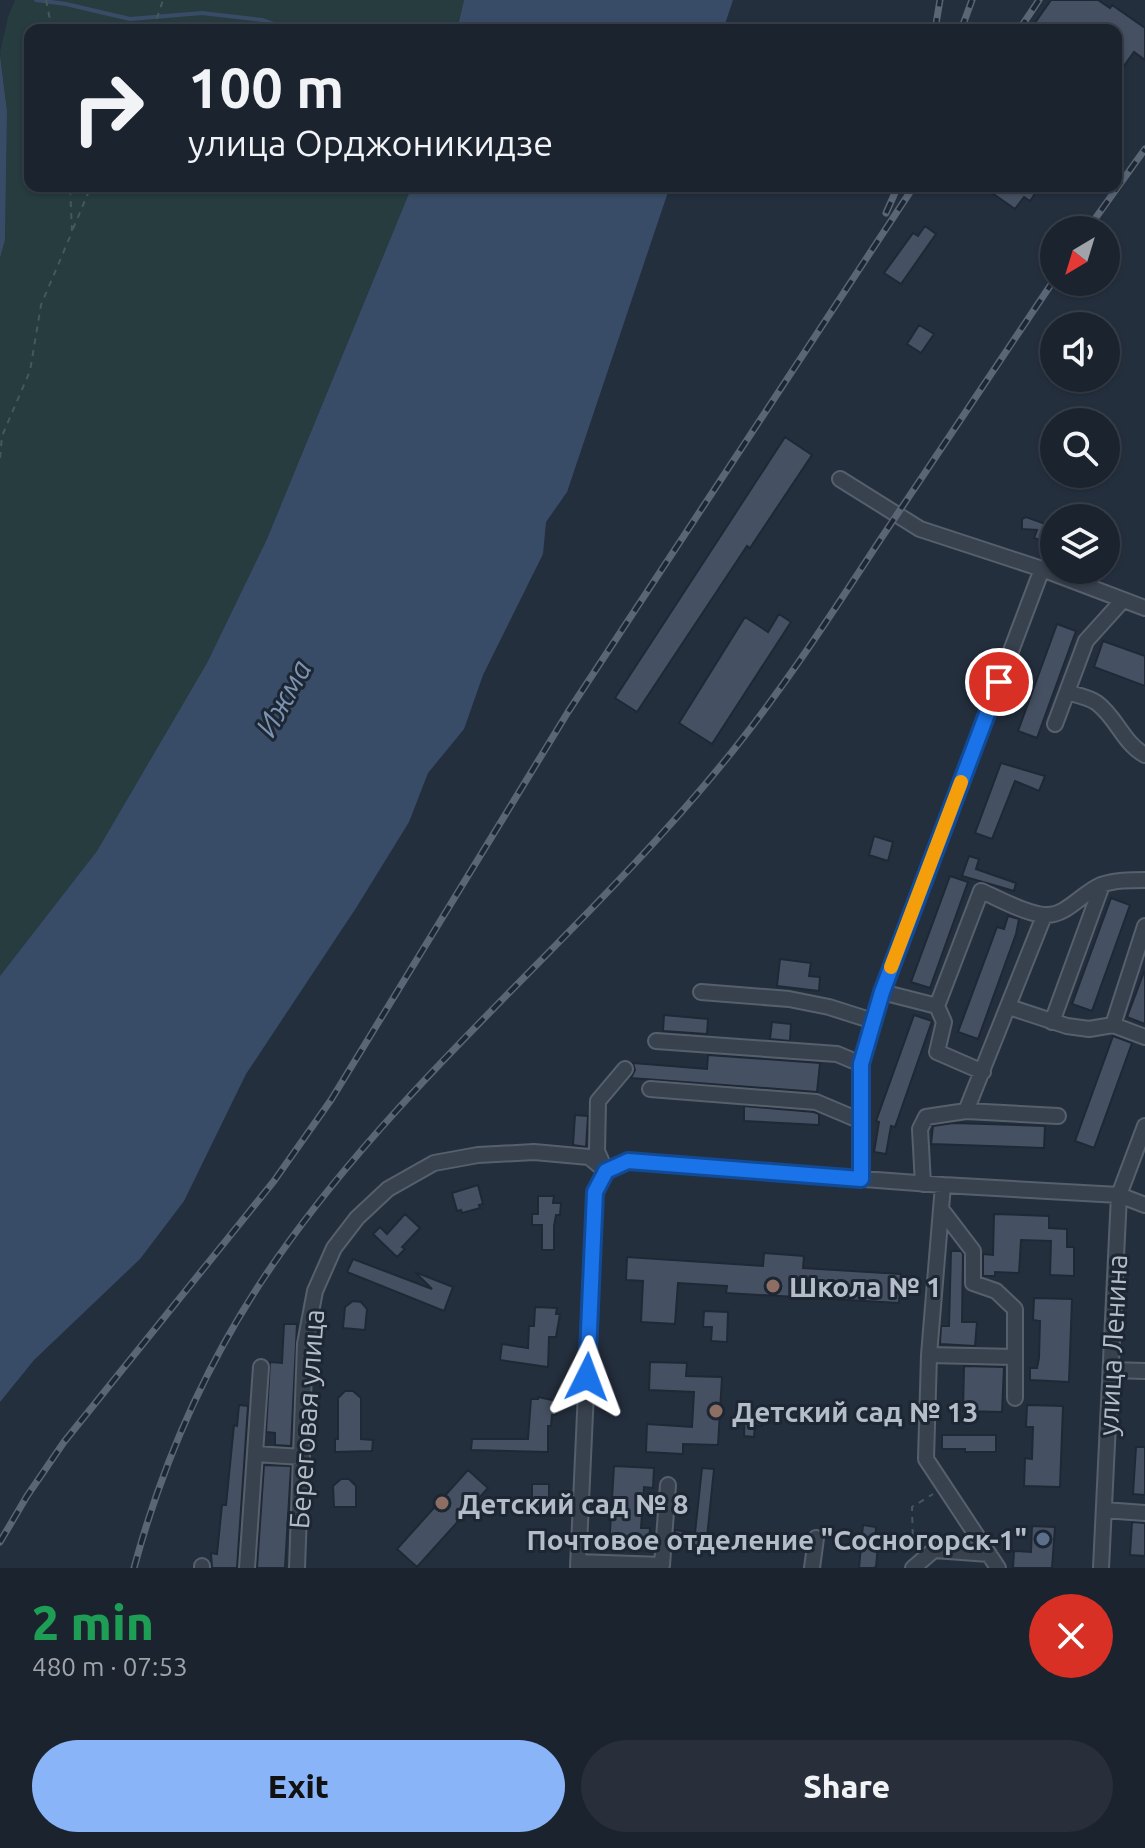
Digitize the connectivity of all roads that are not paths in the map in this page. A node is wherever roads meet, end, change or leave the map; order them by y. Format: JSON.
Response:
{"nodes":[{"id":1,"x":840,"y":479,"type":"dead end"},
{"id":2,"x":1040,"y":568,"type":"edge"},
{"id":3,"x":1040,"y":574,"type":"edge"},
{"id":4,"x":1081,"y":584,"type":"edge"},
{"id":5,"x":1123,"y":600,"type":"junction"},
{"id":6,"x":1145,"y":608,"type":"edge"},
{"id":7,"x":1067,"y":692,"type":"junction"},
{"id":8,"x":1055,"y":724,"type":"dead end"},
{"id":9,"x":1145,"y":755,"type":"edge"},
{"id":10,"x":1145,"y":880,"type":"edge"},
{"id":11,"x":1102,"y":885,"type":"junction"},
{"id":12,"x":1044,"y":916,"type":"junction"},
{"id":13,"x":1145,"y":926,"type":"edge"},
{"id":14,"x":701,"y":992,"type":"dead end"},
{"id":15,"x":882,"y":992,"type":"junction"},
{"id":16,"x":937,"y":1006,"type":"junction"},
{"id":17,"x":1009,"y":1007,"type":"junction"},
{"id":18,"x":873,"y":1021,"type":"junction"},
{"id":19,"x":1052,"y":1022,"type":"junction"},
{"id":20,"x":1113,"y":1025,"type":"junction"},
{"id":21,"x":1145,"y":1037,"type":"edge"},
{"id":22,"x":656,"y":1041,"type":"dead end"},
{"id":23,"x":861,"y":1064,"type":"junction"},
{"id":24,"x":625,"y":1069,"type":"dead end"},
{"id":25,"x":983,"y":1072,"type":"junction"},
{"id":26,"x":650,"y":1089,"type":"dead end"},
{"id":27,"x":966,"y":1111,"type":"junction"},
{"id":28,"x":1058,"y":1116,"type":"dead end"},
{"id":29,"x":861,"y":1121,"type":"junction"},
{"id":30,"x":1145,"y":1126,"type":"edge"},
{"id":31,"x":606,"y":1171,"type":"junction"},
{"id":32,"x":861,"y":1179,"type":"junction"},
{"id":33,"x":923,"y":1184,"type":"junction"},
{"id":34,"x":943,"y":1185,"type":"junction"},
{"id":35,"x":1119,"y":1195,"type":"junction"},
{"id":36,"x":1145,"y":1205,"type":"edge"},
{"id":37,"x":941,"y":1209,"type":"junction"},
{"id":38,"x":929,"y":1355,"type":"junction"},
{"id":39,"x":1015,"y":1357,"type":"junction"},
{"id":40,"x":261,"y":1367,"type":"dead end"},
{"id":41,"x":1111,"y":1370,"type":"junction"},
{"id":42,"x":1145,"y":1371,"type":"edge"},
{"id":43,"x":1015,"y":1398,"type":"dead end"},
{"id":44,"x":255,"y":1454,"type":"junction"},
{"id":45,"x":302,"y":1457,"type":"junction"},
{"id":46,"x":668,"y":1485,"type":"dead end"},
{"id":47,"x":1104,"y":1510,"type":"junction"},
{"id":48,"x":1145,"y":1513,"type":"edge"},
{"id":49,"x":816,"y":1538,"type":"dead end"},
{"id":50,"x":989,"y":1554,"type":"junction"},
{"id":51,"x":578,"y":1565,"type":"edge"},
{"id":52,"x":247,"y":1568,"type":"edge"},
{"id":53,"x":297,"y":1568,"type":"edge"},
{"id":54,"x":812,"y":1568,"type":"edge"},
{"id":55,"x":913,"y":1568,"type":"edge"},
{"id":56,"x":998,"y":1568,"type":"edge"},
{"id":57,"x":1101,"y":1568,"type":"edge"}],
"edges":[{"from":1,"to":2,"type":"street"},
{"from":3,"to":15,"type":"street"},
{"from":4,"to":5,"type":"street"},
{"from":5,"to":6,"type":"street"},
{"from":5,"to":7,"type":"street"},
{"from":7,"to":8,"type":"street"},
{"from":7,"to":9,"type":"street"},
{"from":10,"to":11,"type":"street"},
{"from":11,"to":12,"type":"street"},
{"from":11,"to":19,"type":"street"},
{"from":12,"to":16,"type":"street"},
{"from":12,"to":17,"type":"street"},
{"from":13,"to":20,"type":"street"},
{"from":14,"to":18,"type":"street"},
{"from":15,"to":16,"type":"street"},
{"from":15,"to":18,"type":"street"},
{"from":16,"to":25,"type":"street"},
{"from":17,"to":19,"type":"street"},
{"from":17,"to":25,"type":"street"},
{"from":18,"to":23,"type":"street"},
{"from":19,"to":20,"type":"street"},
{"from":20,"to":21,"type":"street"},
{"from":22,"to":23,"type":"street"},
{"from":23,"to":29,"type":"street"},
{"from":24,"to":31,"type":"street"},
{"from":25,"to":27,"type":"street"},
{"from":26,"to":29,"type":"street"},
{"from":27,"to":28,"type":"street"},
{"from":27,"to":33,"type":"street"},
{"from":29,"to":32,"type":"street"},
{"from":30,"to":35,"type":"street","name":"улица Ленина"},
{"from":31,"to":32,"type":"street"},
{"from":31,"to":45,"type":"street","name":"Береговая улица"},
{"from":31,"to":51,"type":"street"},
{"from":32,"to":33,"type":"street"},
{"from":33,"to":34,"type":"street"},
{"from":34,"to":35,"type":"street"},
{"from":34,"to":37,"type":"street"},
{"from":35,"to":36,"type":"street"},
{"from":35,"to":41,"type":"street","name":"улица Ленина"},
{"from":37,"to":38,"type":"street"},
{"from":37,"to":39,"type":"street"},
{"from":38,"to":39,"type":"street"},
{"from":38,"to":50,"type":"street"},
{"from":39,"to":43,"type":"street"},
{"from":40,"to":44,"type":"street"},
{"from":41,"to":42,"type":"street"},
{"from":41,"to":47,"type":"street","name":"улица Ленина"},
{"from":44,"to":45,"type":"street"},
{"from":44,"to":52,"type":"street"},
{"from":45,"to":53,"type":"street","name":"Береговая улица"},
{"from":46,"to":51,"type":"street"},
{"from":47,"to":48,"type":"street"},
{"from":47,"to":57,"type":"street","name":"улица Ленина"},
{"from":49,"to":54,"type":"street"},
{"from":50,"to":55,"type":"street"},
{"from":50,"to":56,"type":"street"}]}
